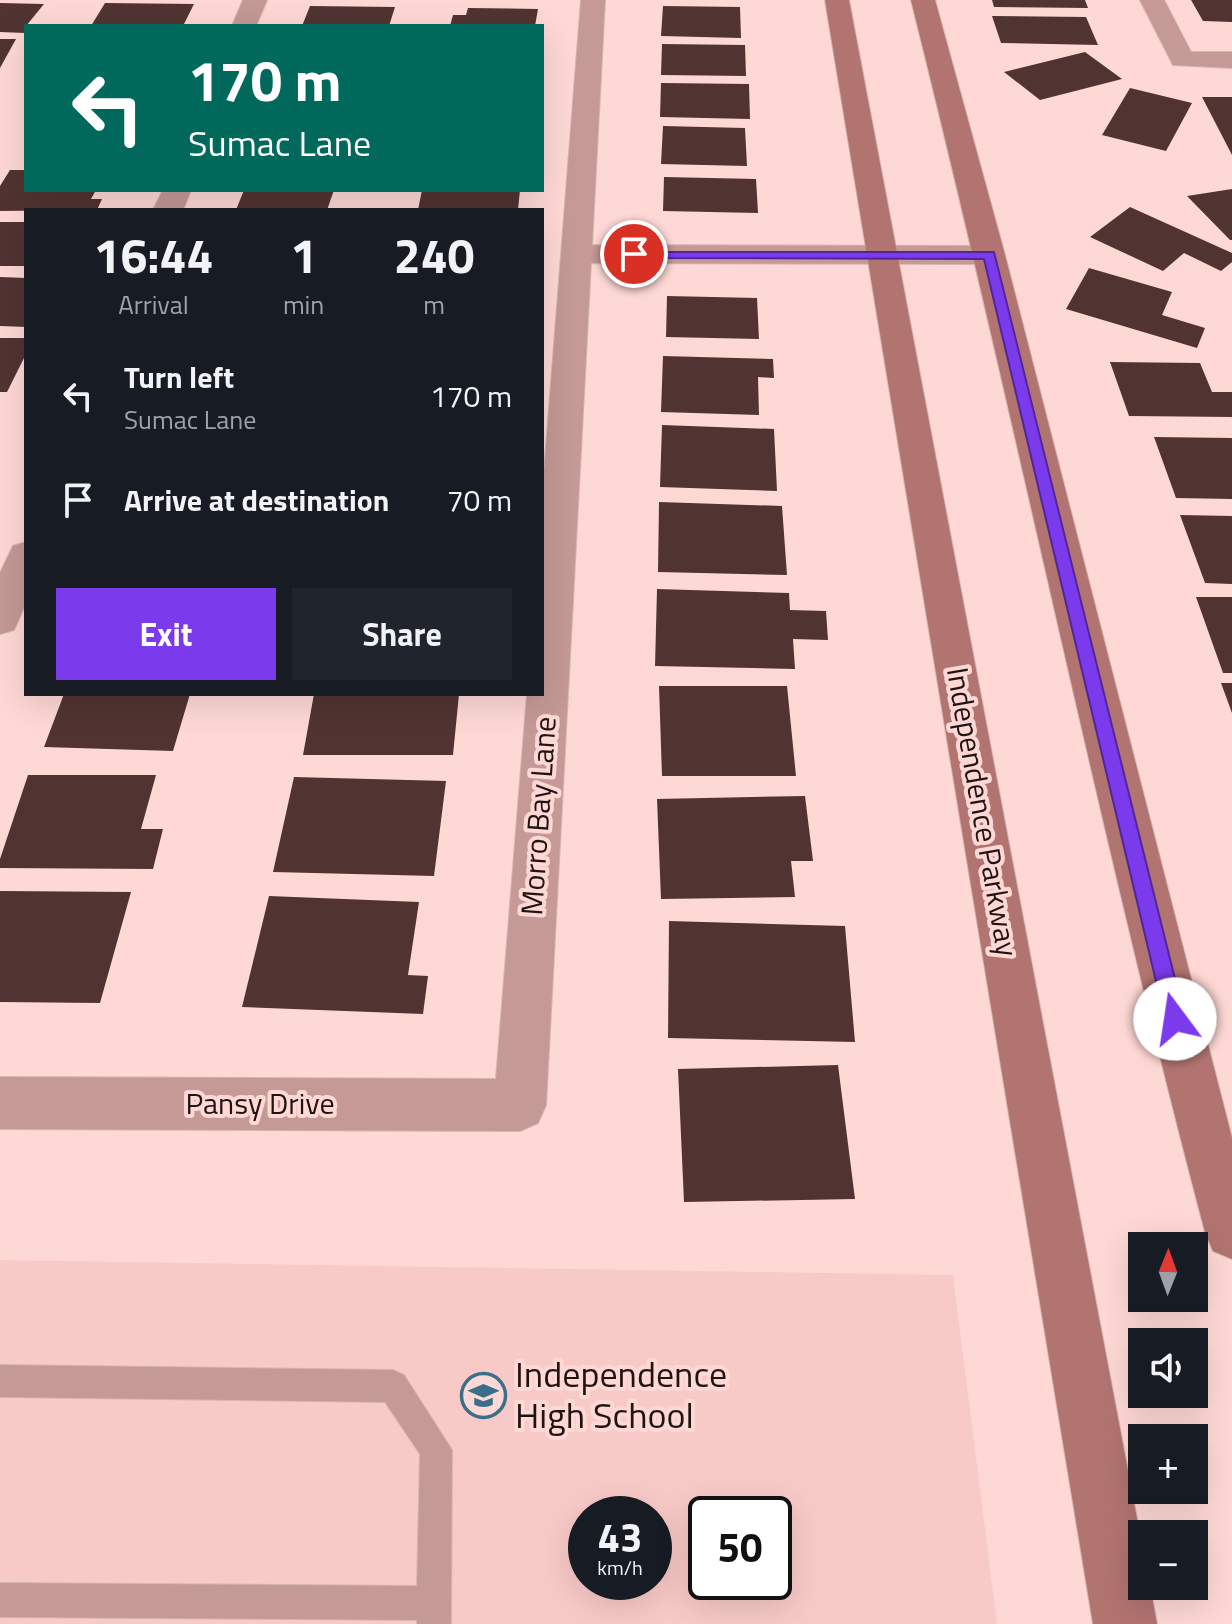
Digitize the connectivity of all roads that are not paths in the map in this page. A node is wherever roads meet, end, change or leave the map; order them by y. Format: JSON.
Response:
{"nodes":[{"id":1,"x":255,"y":0,"type":"edge"},
{"id":2,"x":593,"y":0,"type":"edge"},
{"id":3,"x":837,"y":0,"type":"edge"},
{"id":4,"x":923,"y":0,"type":"edge"},
{"id":5,"x":1152,"y":0,"type":"edge"},
{"id":6,"x":245,"y":24,"type":"edge"},
{"id":7,"x":1232,"y":60,"type":"edge"},
{"id":8,"x":576,"y":254,"type":"junction"},
{"id":9,"x":990,"y":255,"type":"junction"},
{"id":10,"x":883,"y":257,"type":"junction"},
{"id":11,"x":24,"y":561,"type":"edge"},
{"id":12,"x":0,"y":619,"type":"edge"},
{"id":13,"x":0,"y":1103,"type":"edge"},
{"id":14,"x":520,"y":1105,"type":"joint"},
{"id":15,"x":1232,"y":1232,"type":"edge"},
{"id":16,"x":0,"y":1381,"type":"edge"},
{"id":17,"x":0,"y":1600,"type":"edge"},
{"id":18,"x":435,"y":1614,"type":"edge"},
{"id":19,"x":1125,"y":1624,"type":"edge"}],
"edges":[{"from":1,"to":6,"type":"street"},
{"from":2,"to":8,"type":"street","name":"Morro Bay Lane"},
{"from":3,"to":10,"type":"main road","name":"Independence Parkway"},
{"from":4,"to":9,"type":"main road"},
{"from":5,"to":7,"type":"street"},
{"from":8,"to":10,"type":"street"},
{"from":8,"to":14,"type":"street","name":"Morro Bay Lane"},
{"from":9,"to":10,"type":"street"},
{"from":9,"to":15,"type":"main road"},
{"from":10,"to":19,"type":"main road","name":"Independence Parkway"},
{"from":11,"to":12,"type":"street"},
{"from":13,"to":14,"type":"street","name":"Pansy Drive"},
{"from":16,"to":18,"type":"lane"},
{"from":17,"to":18,"type":"lane"}]}
